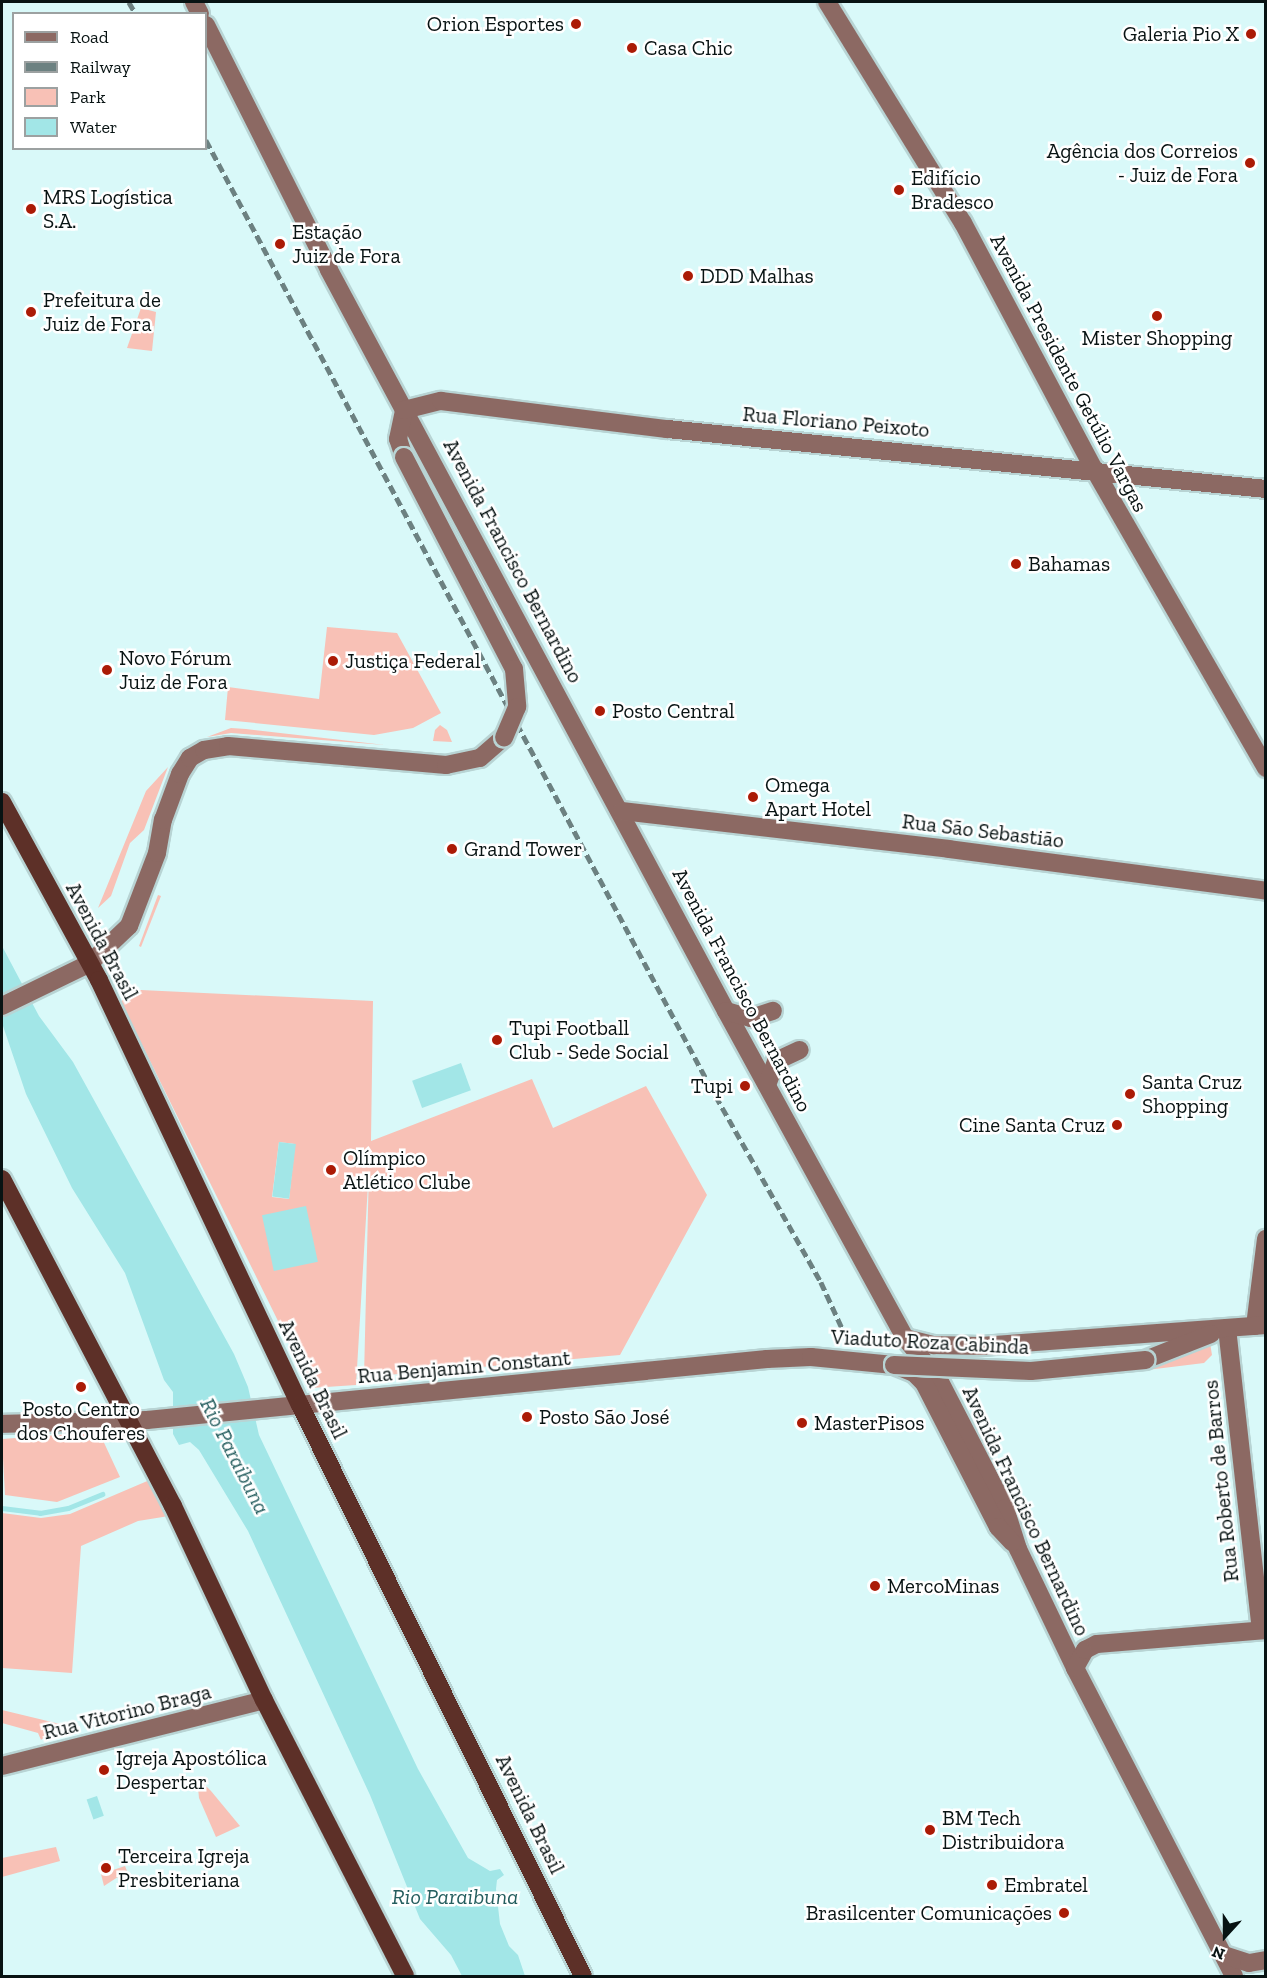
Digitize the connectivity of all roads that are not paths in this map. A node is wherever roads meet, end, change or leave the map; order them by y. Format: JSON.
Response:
{"nodes":[{"id":1,"x":828,"y":2,"type":"edge"},
{"id":2,"x":207,"y":27,"type":"edge"},
{"id":3,"x":404,"y":410,"type":"junction"},
{"id":4,"x":1094,"y":470,"type":"junction"},
{"id":5,"x":1266,"y":489,"type":"edge"},
{"id":6,"x":1264,"y":762,"type":"edge"},
{"id":7,"x":2,"y":802,"type":"edge"},
{"id":8,"x":622,"y":812,"type":"junction"},
{"id":9,"x":1266,"y":891,"type":"edge"},
{"id":10,"x":90,"y":963,"type":"junction"},
{"id":11,"x":2,"y":1006,"type":"edge"},
{"id":12,"x":726,"y":1011,"type":"junction"},
{"id":13,"x":773,"y":1011,"type":"dead end"},
{"id":14,"x":800,"y":1050,"type":"dead end"},
{"id":15,"x":767,"y":1085,"type":"junction"},
{"id":16,"x":2,"y":1179,"type":"edge"},
{"id":17,"x":1266,"y":1239,"type":"edge"},
{"id":18,"x":1260,"y":1325,"type":"edge"},
{"id":19,"x":1227,"y":1328,"type":"junction"},
{"id":20,"x":905,"y":1338,"type":"junction"},
{"id":21,"x":894,"y":1365,"type":"junction"},
{"id":22,"x":661,"y":1367,"type":"joint"},
{"id":23,"x":300,"y":1405,"type":"junction"},
{"id":24,"x":129,"y":1419,"type":"junction"},
{"id":25,"x":2,"y":1424,"type":"edge"},
{"id":26,"x":1018,"y":1549,"type":"junction"},
{"id":27,"x":1263,"y":1630,"type":"edge"},
{"id":28,"x":1076,"y":1668,"type":"junction"},
{"id":29,"x":264,"y":1700,"type":"junction"},
{"id":30,"x":2,"y":1766,"type":"edge"},
{"id":31,"x":1224,"y":1955,"type":"junction"},
{"id":32,"x":1266,"y":1960,"type":"edge"},
{"id":33,"x":405,"y":1977,"type":"edge"},
{"id":34,"x":583,"y":1977,"type":"edge"},
{"id":35,"x":1234,"y":1977,"type":"edge"}],
"edges":[{"from":1,"to":4,"type":"main road","name":"Avenida Presidente Getúlio Vargas"},
{"from":2,"to":3,"type":"main road","name":"Avenida Francisco Bernardino"},
{"from":3,"to":4,"type":"main road","name":"Rua Floriano Peixoto"},
{"from":3,"to":8,"type":"main road","name":"Avenida Francisco Bernardino"},
{"from":3,"to":10,"type":"main road","bridge":true},
{"from":4,"to":5,"type":"main road","name":"Rua Floriano Peixoto"},
{"from":4,"to":6,"type":"main road","name":"Avenida Presidente Getúlio Vargas"},
{"from":7,"to":10,"type":"highway","name":"Avenida Brasil"},
{"from":8,"to":9,"type":"main road","name":"Rua São Sebastião"},
{"from":8,"to":12,"type":"main road","name":"Avenida Francisco Bernardino"},
{"from":10,"to":11,"type":"main road"},
{"from":10,"to":23,"type":"highway","name":"Avenida Brasil"},
{"from":12,"to":13,"type":"main road"},
{"from":12,"to":15,"type":"main road","name":"Avenida Francisco Bernardino"},
{"from":14,"to":15,"type":"main road"},
{"from":15,"to":20,"type":"main road","name":"Avenida Francisco Bernardino"},
{"from":16,"to":24,"type":"highway"},
{"from":17,"to":18,"type":"main road"},
{"from":18,"to":19,"type":"main road"},
{"from":19,"to":20,"type":"main road"},
{"from":19,"to":21,"type":"main road","name":"Viaduto Roza Cabinda","bridge":true},
{"from":19,"to":27,"type":"main road","name":"Rua Roberto de Barros"},
{"from":20,"to":26,"type":"main road","name":"Avenida Francisco Bernardino"},
{"from":21,"to":22,"type":"main road","name":"Viaduto Roza Cabinda"},
{"from":21,"to":26,"type":"main road"},
{"from":22,"to":23,"type":"main road","name":"Rua Benjamin Constant"},
{"from":23,"to":24,"type":"main road","name":"Rua Benjamin Constant"},
{"from":23,"to":34,"type":"highway","name":"Avenida Brasil"},
{"from":24,"to":25,"type":"main road"},
{"from":24,"to":29,"type":"highway"},
{"from":26,"to":28,"type":"main road","name":"Avenida Francisco Bernardino"},
{"from":27,"to":28,"type":"main road"},
{"from":28,"to":31,"type":"main road","name":"Avenida Francisco Bernardino"},
{"from":29,"to":30,"type":"main road","name":"Rua Vitorino Braga"},
{"from":29,"to":33,"type":"highway"},
{"from":31,"to":32,"type":"main road"},
{"from":31,"to":35,"type":"main road","name":"Avenida Francisco Bernardino"}]}
